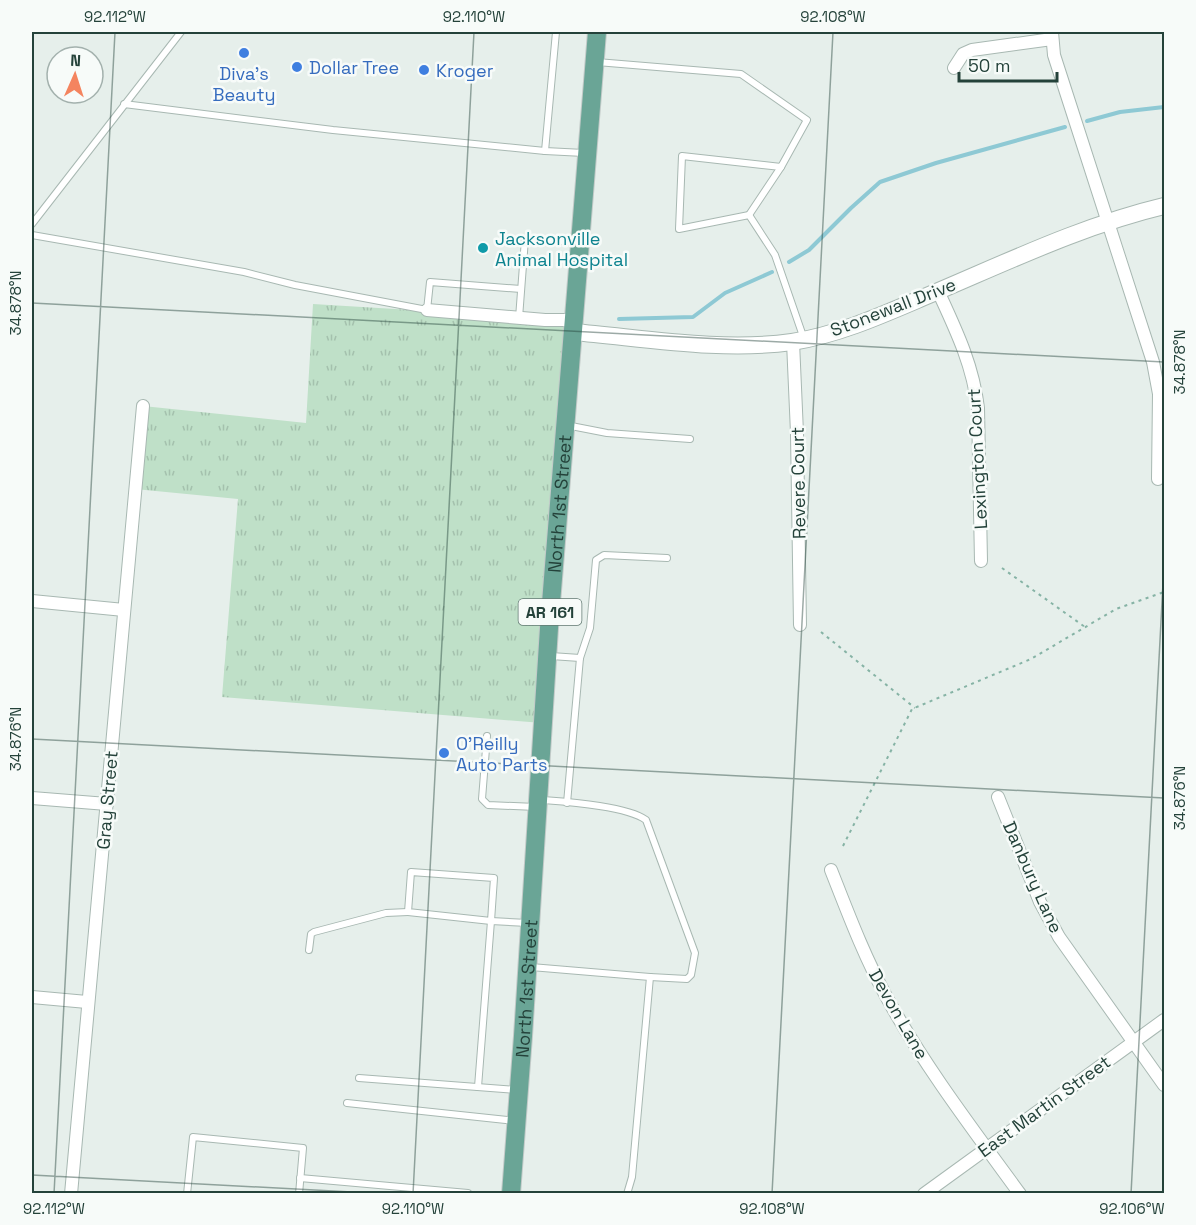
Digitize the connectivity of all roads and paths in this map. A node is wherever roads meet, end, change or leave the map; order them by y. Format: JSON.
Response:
{"nodes":[{"id":1,"x":181,"y":32,"type":"edge"},
{"id":2,"x":556,"y":32,"type":"edge"},
{"id":3,"x":597,"y":32,"type":"edge"},
{"id":4,"x":1052,"y":35,"type":"edge"},
{"id":5,"x":594,"y":62,"type":"junction"},
{"id":6,"x":954,"y":68,"type":"dead end"},
{"id":7,"x":124,"y":104,"type":"junction"},
{"id":8,"x":545,"y":151,"type":"junction"},
{"id":9,"x":588,"y":154,"type":"junction"},
{"id":10,"x":781,"y":167,"type":"junction"},
{"id":11,"x":1164,"y":206,"type":"edge"},
{"id":12,"x":749,"y":215,"type":"junction"},
{"id":13,"x":1109,"y":222,"type":"junction"},
{"id":14,"x":32,"y":224,"type":"edge"},
{"id":15,"x":32,"y":235,"type":"edge"},
{"id":16,"x":581,"y":242,"type":"junction"},
{"id":17,"x":521,"y":289,"type":"junction"},
{"id":18,"x":938,"y":291,"type":"junction"},
{"id":19,"x":427,"y":310,"type":"junction"},
{"id":20,"x":519,"y":318,"type":"junction"},
{"id":21,"x":574,"y":326,"type":"junction"},
{"id":22,"x":798,"y":340,"type":"junction"},
{"id":23,"x":1162,"y":394,"type":"edge"},
{"id":24,"x":143,"y":406,"type":"dead end"},
{"id":25,"x":566,"y":425,"type":"junction"},
{"id":26,"x":690,"y":439,"type":"dead end"},
{"id":27,"x":1158,"y":479,"type":"dead end"},
{"id":28,"x":667,"y":558,"type":"dead end"},
{"id":29,"x":981,"y":561,"type":"dead end"},
{"id":30,"x":1002,"y":568,"type":"dead end"},
{"id":31,"x":1164,"y":592,"type":"edge"},
{"id":32,"x":32,"y":601,"type":"edge"},
{"id":33,"x":124,"y":610,"type":"junction"},
{"id":34,"x":800,"y":625,"type":"dead end"},
{"id":35,"x":1085,"y":627,"type":"junction"},
{"id":36,"x":821,"y":632,"type":"dead end"},
{"id":37,"x":547,"y":656,"type":"junction"},
{"id":38,"x":580,"y":658,"type":"junction"},
{"id":39,"x":915,"y":708,"type":"junction"},
{"id":40,"x":487,"y":735,"type":"dead end"},
{"id":41,"x":998,"y":797,"type":"dead end"},
{"id":42,"x":32,"y":798,"type":"edge"},
{"id":43,"x":537,"y":803,"type":"junction"},
{"id":44,"x":567,"y":803,"type":"junction"},
{"id":45,"x":107,"y":804,"type":"junction"},
{"id":46,"x":843,"y":846,"type":"dead end"},
{"id":47,"x":831,"y":870,"type":"dead end"},
{"id":48,"x":408,"y":912,"type":"junction"},
{"id":49,"x":491,"y":921,"type":"junction"},
{"id":50,"x":529,"y":923,"type":"junction"},
{"id":51,"x":309,"y":950,"type":"dead end"},
{"id":52,"x":527,"y":967,"type":"junction"},
{"id":53,"x":650,"y":977,"type":"junction"},
{"id":54,"x":32,"y":997,"type":"edge"},
{"id":55,"x":87,"y":1002,"type":"junction"},
{"id":56,"x":1164,"y":1020,"type":"edge"},
{"id":57,"x":1134,"y":1042,"type":"junction"},
{"id":58,"x":359,"y":1078,"type":"dead end"},
{"id":59,"x":1164,"y":1086,"type":"edge"},
{"id":60,"x":478,"y":1087,"type":"junction"},
{"id":61,"x":519,"y":1090,"type":"junction"},
{"id":62,"x":347,"y":1103,"type":"dead end"},
{"id":63,"x":516,"y":1121,"type":"junction"},
{"id":64,"x":987,"y":1148,"type":"junction"},
{"id":65,"x":300,"y":1178,"type":"junction"},
{"id":66,"x":413,"y":1191,"type":"edge"},
{"id":67,"x":468,"y":1193,"type":"edge"},
{"id":68,"x":71,"y":1194,"type":"edge"},
{"id":69,"x":187,"y":1194,"type":"edge"},
{"id":70,"x":299,"y":1194,"type":"edge"},
{"id":71,"x":511,"y":1194,"type":"edge"},
{"id":72,"x":627,"y":1194,"type":"edge"},
{"id":73,"x":924,"y":1194,"type":"edge"},
{"id":74,"x":1020,"y":1194,"type":"edge"}],
"edges":[{"from":1,"to":7,"type":"lane"},
{"from":2,"to":8,"type":"lane"},
{"from":3,"to":5,"type":"main road","name":"North 1st Street","number":"AR 161"},
{"from":4,"to":6,"type":"street"},
{"from":4,"to":13,"type":"street"},
{"from":5,"to":9,"type":"main road","name":"North 1st Street","number":"AR 161"},
{"from":5,"to":10,"type":"lane"},
{"from":7,"to":8,"type":"lane"},
{"from":7,"to":14,"type":"lane"},
{"from":8,"to":9,"type":"lane"},
{"from":9,"to":16,"type":"main road","name":"North 1st Street","number":"AR 161"},
{"from":10,"to":12,"type":"lane"},
{"from":10,"to":12,"type":"lane"},
{"from":11,"to":13,"type":"street","name":"Stonewall Drive"},
{"from":12,"to":22,"type":"lane"},
{"from":13,"to":18,"type":"street","name":"Stonewall Drive"},
{"from":13,"to":23,"type":"street"},
{"from":15,"to":19,"type":"lane"},
{"from":16,"to":17,"type":"lane"},
{"from":16,"to":21,"type":"main road","name":"North 1st Street","number":"AR 161"},
{"from":17,"to":19,"type":"lane"},
{"from":17,"to":20,"type":"lane"},
{"from":18,"to":22,"type":"street","name":"Stonewall Drive"},
{"from":18,"to":29,"type":"street","name":"Lexington Court"},
{"from":19,"to":20,"type":"street"},
{"from":20,"to":21,"type":"street"},
{"from":21,"to":22,"type":"street","name":"Stonewall Drive"},
{"from":21,"to":25,"type":"main road","name":"North 1st Street","number":"AR 161"},
{"from":22,"to":34,"type":"street","name":"Revere Court"},
{"from":23,"to":27,"type":"street"},
{"from":24,"to":33,"type":"street","name":"Gray Street"},
{"from":25,"to":26,"type":"lane"},
{"from":25,"to":37,"type":"main road","name":"North 1st Street","number":"AR 161"},
{"from":28,"to":38,"type":"lane"},
{"from":30,"to":35,"type":"path"},
{"from":31,"to":35,"type":"path"},
{"from":32,"to":33,"type":"street"},
{"from":33,"to":45,"type":"street","name":"Gray Street"},
{"from":35,"to":39,"type":"path"},
{"from":36,"to":39,"type":"path"},
{"from":37,"to":38,"type":"lane"},
{"from":37,"to":43,"type":"main road","name":"North 1st Street","number":"AR 161"},
{"from":38,"to":44,"type":"lane"},
{"from":39,"to":46,"type":"path"},
{"from":40,"to":43,"type":"lane"},
{"from":41,"to":57,"type":"street","name":"Danbury Lane"},
{"from":42,"to":45,"type":"street"},
{"from":43,"to":44,"type":"lane"},
{"from":43,"to":50,"type":"main road","name":"North 1st Street","number":"AR 161"},
{"from":44,"to":53,"type":"lane"},
{"from":45,"to":55,"type":"street","name":"Gray Street"},
{"from":47,"to":64,"type":"street","name":"Devon Lane"},
{"from":48,"to":49,"type":"lane"},
{"from":48,"to":49,"type":"lane"},
{"from":48,"to":51,"type":"lane"},
{"from":49,"to":50,"type":"lane"},
{"from":49,"to":60,"type":"lane"},
{"from":50,"to":52,"type":"main road","name":"North 1st Street","number":"AR 161"},
{"from":52,"to":53,"type":"lane"},
{"from":52,"to":61,"type":"main road","name":"North 1st Street","number":"AR 161"},
{"from":53,"to":72,"type":"lane"},
{"from":54,"to":55,"type":"street"},
{"from":55,"to":68,"type":"street","name":"Gray Street"},
{"from":56,"to":57,"type":"street","name":"East Martin Street"},
{"from":57,"to":59,"type":"street","name":"Danbury Lane"},
{"from":57,"to":64,"type":"street","name":"East Martin Street"},
{"from":58,"to":60,"type":"lane"},
{"from":60,"to":61,"type":"lane"},
{"from":61,"to":63,"type":"main road","name":"North 1st Street","number":"AR 161"},
{"from":62,"to":63,"type":"lane"},
{"from":63,"to":71,"type":"main road","name":"North 1st Street","number":"AR 161"},
{"from":64,"to":73,"type":"street","name":"East Martin Street"},
{"from":64,"to":74,"type":"street","name":"Devon Lane"},
{"from":65,"to":66,"type":"lane"},
{"from":65,"to":69,"type":"lane"},
{"from":65,"to":70,"type":"lane"},
{"from":66,"to":67,"type":"lane"}]}
